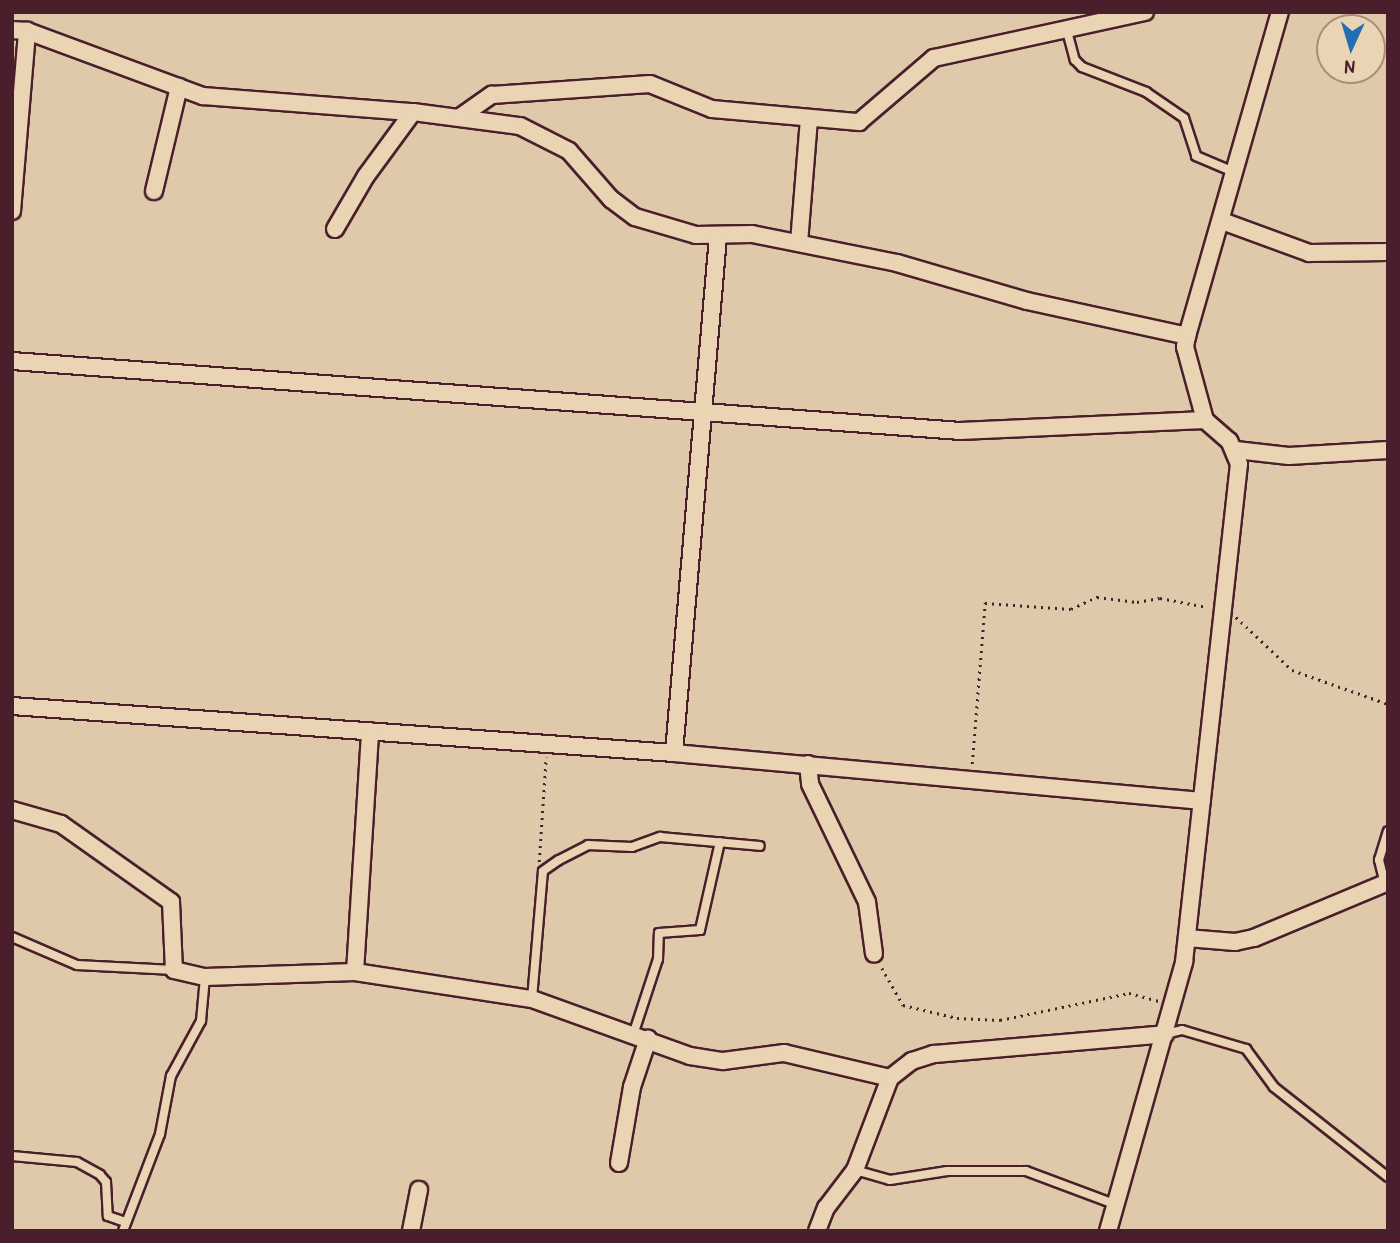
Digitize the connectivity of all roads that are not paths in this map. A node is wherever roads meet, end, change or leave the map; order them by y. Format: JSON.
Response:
{"nodes":[{"id":1,"x":1144,"y":12,"type":"edge"},
{"id":2,"x":1280,"y":12,"type":"edge"},
{"id":3,"x":20,"y":30,"type":"edge"},
{"id":4,"x":1067,"y":31,"type":"junction"},
{"id":5,"x":179,"y":87,"type":"junction"},
{"id":6,"x":412,"y":112,"type":"junction"},
{"id":7,"x":460,"y":117,"type":"junction"},
{"id":8,"x":809,"y":118,"type":"junction"},
{"id":9,"x":1237,"y":174,"type":"junction"},
{"id":10,"x":154,"y":191,"type":"dead end"},
{"id":11,"x":12,"y":211,"type":"edge"},
{"id":12,"x":1222,"y":221,"type":"junction"},
{"id":13,"x":335,"y":229,"type":"dead end"},
{"id":14,"x":718,"y":237,"type":"junction"},
{"id":15,"x":799,"y":243,"type":"junction"},
{"id":16,"x":1388,"y":252,"type":"edge"},
{"id":17,"x":1187,"y":336,"type":"junction"},
{"id":18,"x":12,"y":361,"type":"edge"},
{"id":19,"x":704,"y":411,"type":"junction"},
{"id":20,"x":1205,"y":420,"type":"junction"},
{"id":21,"x":1236,"y":450,"type":"junction"},
{"id":22,"x":1388,"y":450,"type":"edge"},
{"id":23,"x":12,"y":706,"type":"edge"},
{"id":24,"x":370,"y":731,"type":"junction"},
{"id":25,"x":674,"y":753,"type":"junction"},
{"id":26,"x":808,"y":764,"type":"junction"},
{"id":27,"x":1202,"y":801,"type":"junction"},
{"id":28,"x":12,"y":810,"type":"edge"},
{"id":29,"x":1388,"y":831,"type":"edge"},
{"id":30,"x":719,"y":842,"type":"junction"},
{"id":31,"x":760,"y":846,"type":"dead end"},
{"id":32,"x":1387,"y":883,"type":"edge"},
{"id":33,"x":12,"y":937,"type":"edge"},
{"id":34,"x":1187,"y":938,"type":"junction"},
{"id":35,"x":874,"y":954,"type":"road end"},
{"id":36,"x":174,"y":970,"type":"junction"},
{"id":37,"x":355,"y":972,"type":"junction"},
{"id":38,"x":205,"y":976,"type":"junction"},
{"id":39,"x":532,"y":999,"type":"junction"},
{"id":40,"x":1165,"y":1034,"type":"junction"},
{"id":41,"x":641,"y":1036,"type":"junction"},
{"id":42,"x":890,"y":1078,"type":"junction"},
{"id":43,"x":12,"y":1156,"type":"edge"},
{"id":44,"x":619,"y":1163,"type":"dead end"},
{"id":45,"x":855,"y":1170,"type":"junction"},
{"id":46,"x":1388,"y":1177,"type":"edge"},
{"id":47,"x":419,"y":1190,"type":"dead end"},
{"id":48,"x":1116,"y":1205,"type":"junction"},
{"id":49,"x":124,"y":1226,"type":"edge"},
{"id":50,"x":411,"y":1231,"type":"edge"},
{"id":51,"x":817,"y":1231,"type":"edge"},
{"id":52,"x":1108,"y":1231,"type":"edge"}],
"edges":[{"from":1,"to":4,"type":"street"},
{"from":2,"to":9,"type":"street"},
{"from":3,"to":5,"type":"street"},
{"from":3,"to":11,"type":"street"},
{"from":4,"to":8,"type":"street"},
{"from":4,"to":9,"type":"lane"},
{"from":5,"to":6,"type":"street"},
{"from":5,"to":10,"type":"street"},
{"from":6,"to":7,"type":"street"},
{"from":6,"to":13,"type":"street"},
{"from":7,"to":8,"type":"street"},
{"from":7,"to":14,"type":"street"},
{"from":8,"to":15,"type":"street"},
{"from":9,"to":12,"type":"street"},
{"from":12,"to":16,"type":"street"},
{"from":12,"to":17,"type":"street"},
{"from":14,"to":15,"type":"street"},
{"from":14,"to":19,"type":"street"},
{"from":15,"to":17,"type":"street"},
{"from":17,"to":20,"type":"street"},
{"from":18,"to":19,"type":"street"},
{"from":19,"to":20,"type":"street"},
{"from":19,"to":25,"type":"street"},
{"from":20,"to":21,"type":"street"},
{"from":21,"to":22,"type":"street"},
{"from":21,"to":27,"type":"street"},
{"from":23,"to":24,"type":"street"},
{"from":24,"to":25,"type":"street"},
{"from":24,"to":37,"type":"street"},
{"from":25,"to":26,"type":"street"},
{"from":26,"to":27,"type":"street"},
{"from":26,"to":35,"type":"street"},
{"from":27,"to":34,"type":"street"},
{"from":28,"to":36,"type":"street"},
{"from":29,"to":32,"type":"lane"},
{"from":30,"to":31,"type":"lane"},
{"from":30,"to":39,"type":"lane"},
{"from":30,"to":41,"type":"lane"},
{"from":32,"to":34,"type":"street"},
{"from":33,"to":36,"type":"lane"},
{"from":34,"to":40,"type":"street"},
{"from":36,"to":38,"type":"street"},
{"from":37,"to":38,"type":"street"},
{"from":37,"to":39,"type":"street"},
{"from":38,"to":49,"type":"lane"},
{"from":39,"to":41,"type":"street"},
{"from":40,"to":42,"type":"street"},
{"from":40,"to":46,"type":"lane"},
{"from":40,"to":48,"type":"street"},
{"from":41,"to":42,"type":"street"},
{"from":41,"to":44,"type":"street"},
{"from":42,"to":45,"type":"street"},
{"from":43,"to":49,"type":"lane"},
{"from":45,"to":48,"type":"lane"},
{"from":45,"to":51,"type":"street"},
{"from":47,"to":50,"type":"street"},
{"from":48,"to":52,"type":"street"}]}
